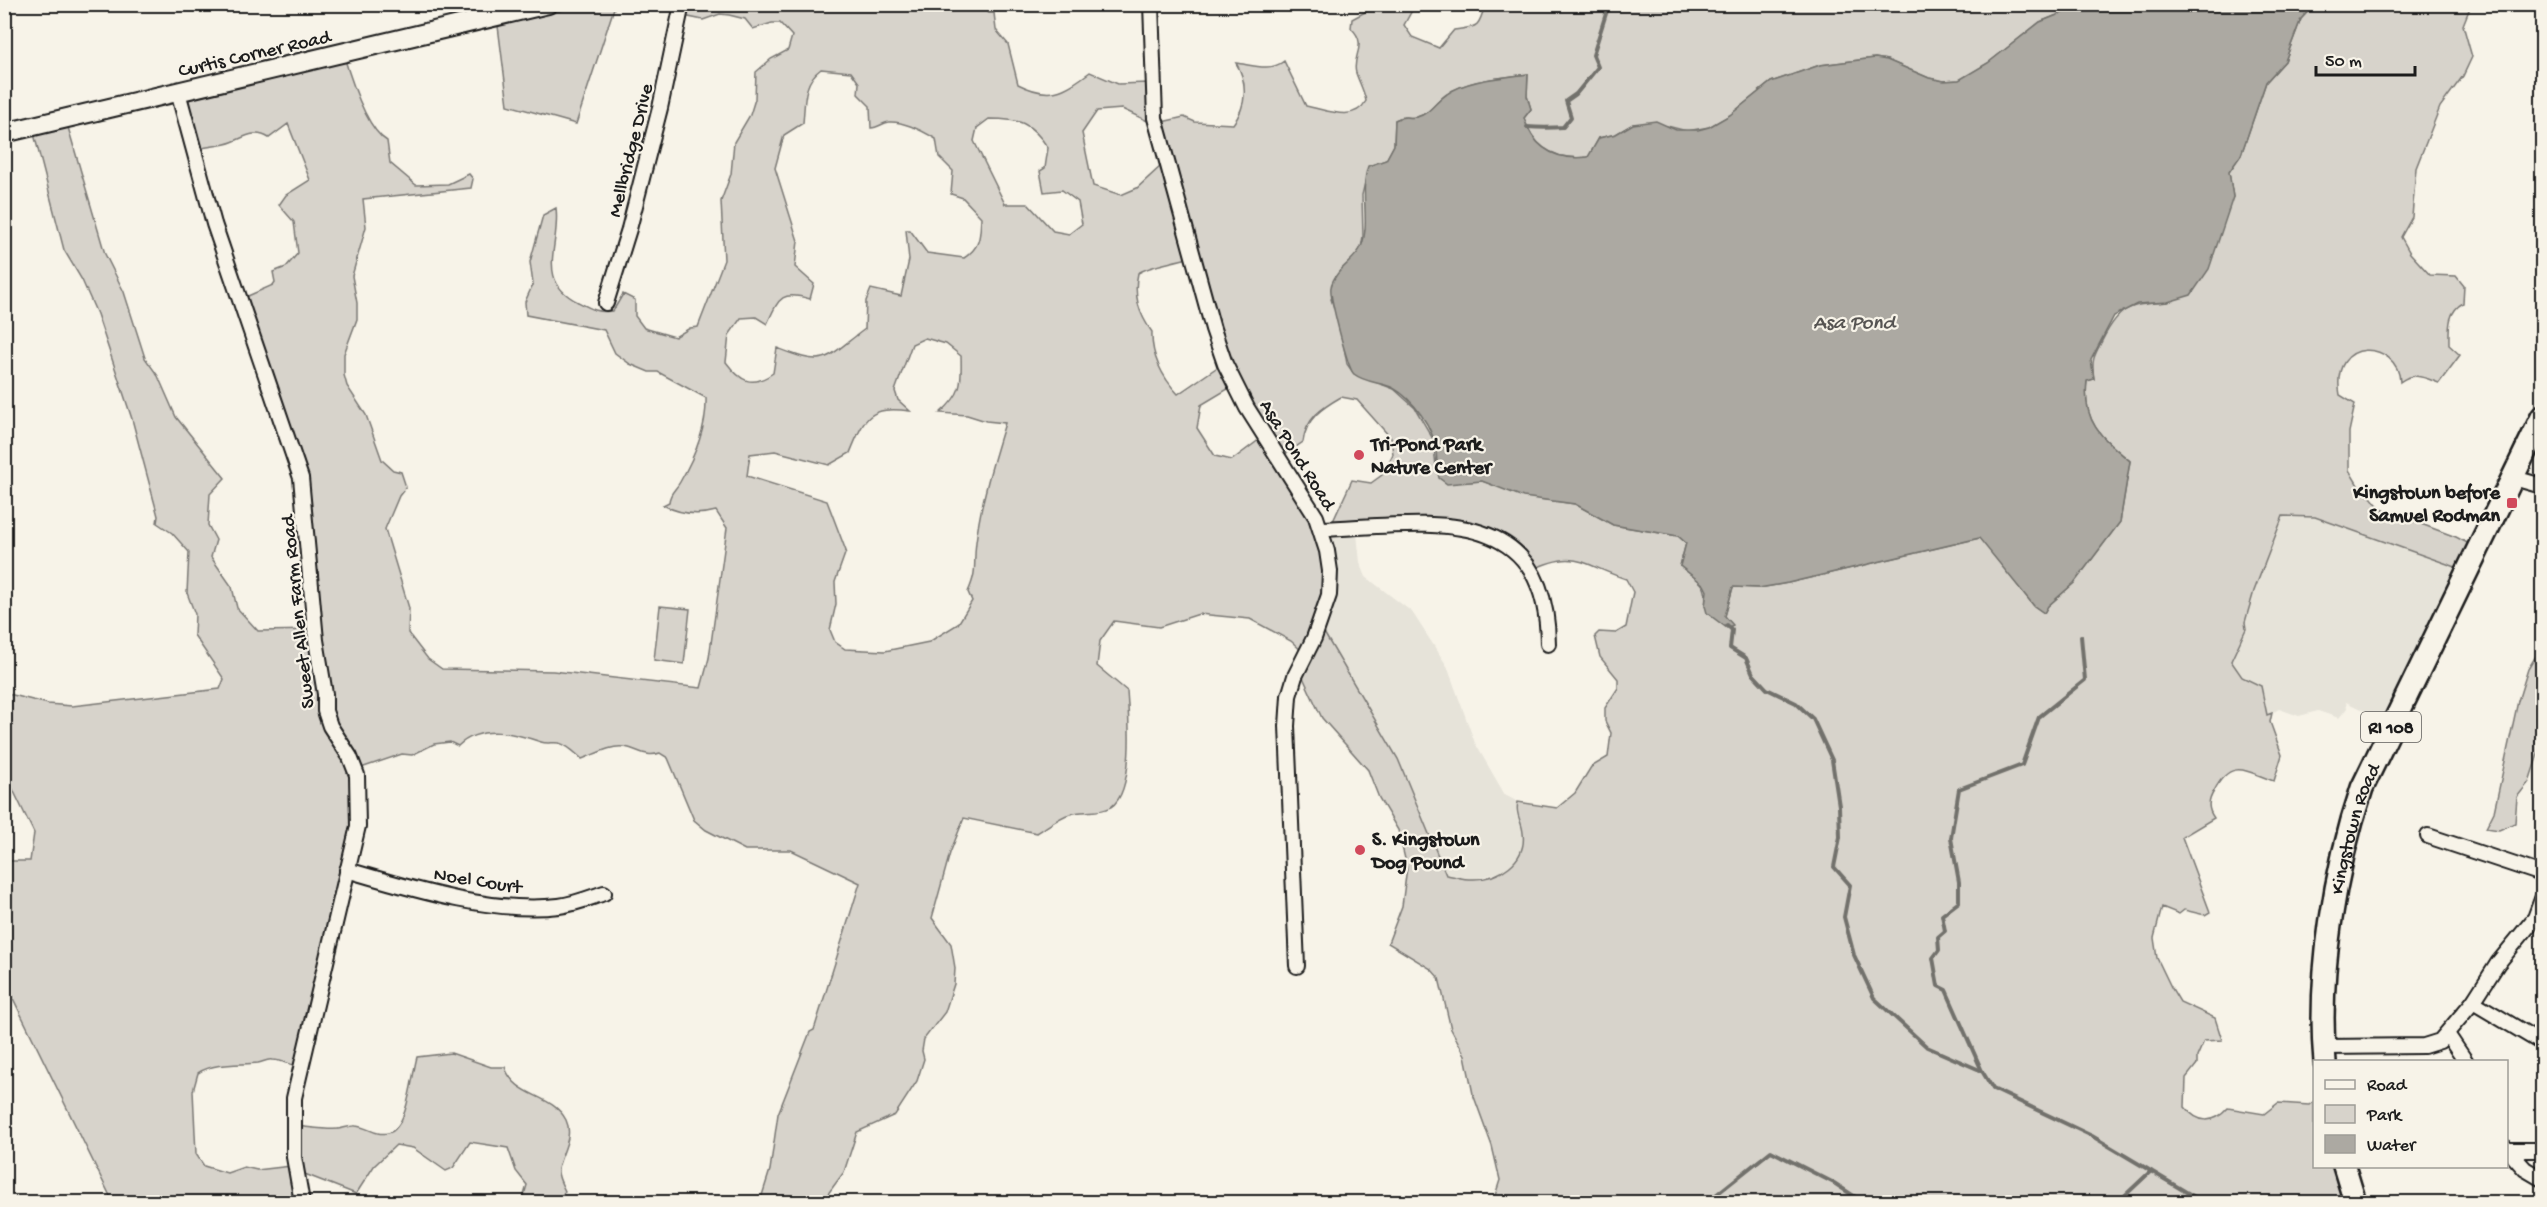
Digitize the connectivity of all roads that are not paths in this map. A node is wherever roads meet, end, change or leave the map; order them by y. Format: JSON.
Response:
{"nodes":[{"id":1,"x":548,"y":4,"type":"edge"},
{"id":2,"x":682,"y":4,"type":"edge"},
{"id":3,"x":1151,"y":4,"type":"edge"},
{"id":4,"x":178,"y":92,"type":"junction"},
{"id":5,"x":4,"y":134,"type":"edge"},
{"id":6,"x":606,"y":303,"type":"dead end"},
{"id":7,"x":2542,"y":417,"type":"edge"},
{"id":8,"x":2514,"y":478,"type":"junction"},
{"id":9,"x":2542,"y":486,"type":"edge"},
{"id":10,"x":1322,"y":529,"type":"junction"},
{"id":11,"x":1548,"y":644,"type":"dead end"},
{"id":12,"x":2428,"y":836,"type":"dead end"},
{"id":13,"x":347,"y":870,"type":"junction"},
{"id":14,"x":2542,"y":874,"type":"edge"},
{"id":15,"x":604,"y":893,"type":"dead end"},
{"id":16,"x":2542,"y":899,"type":"edge"},
{"id":17,"x":1298,"y":966,"type":"dead end"},
{"id":18,"x":2473,"y":1002,"type":"junction"},
{"id":19,"x":2447,"y":1034,"type":"junction"},
{"id":20,"x":2542,"y":1043,"type":"edge"},
{"id":21,"x":2325,"y":1054,"type":"edge"},
{"id":22,"x":2465,"y":1060,"type":"edge"},
{"id":23,"x":2508,"y":1149,"type":"edge"},
{"id":24,"x":2542,"y":1150,"type":"edge"},
{"id":25,"x":2344,"y":1168,"type":"edge"},
{"id":26,"x":2542,"y":1179,"type":"edge"},
{"id":27,"x":302,"y":1203,"type":"edge"},
{"id":28,"x":2355,"y":1203,"type":"edge"}],
"edges":[{"from":1,"to":4,"type":"street","name":"Curtis Corner Road"},
{"from":2,"to":6,"type":"street","name":"Mellbridge Drive"},
{"from":3,"to":10,"type":"street","name":"Asa Pond Road"},
{"from":4,"to":5,"type":"street","name":"Curtis Corner Road"},
{"from":4,"to":13,"type":"street","name":"Sweet Allen Farm Road"},
{"from":7,"to":8,"type":"main road","name":"Kingstown Road","number":"RI 108"},
{"from":8,"to":9,"type":"street"},
{"from":8,"to":21,"type":"main road","name":"Kingstown Road","number":"RI 108"},
{"from":10,"to":11,"type":"street"},
{"from":10,"to":17,"type":"street","name":"Asa Pond Road"},
{"from":12,"to":14,"type":"street"},
{"from":13,"to":15,"type":"street","name":"Noel Court"},
{"from":13,"to":27,"type":"street","name":"Sweet Allen Farm Road"},
{"from":16,"to":18,"type":"street"},
{"from":18,"to":19,"type":"street"},
{"from":18,"to":20,"type":"street"},
{"from":19,"to":21,"type":"street"},
{"from":19,"to":22,"type":"street"},
{"from":23,"to":24,"type":"street"},
{"from":23,"to":26,"type":"street"},
{"from":25,"to":28,"type":"main road"}]}
